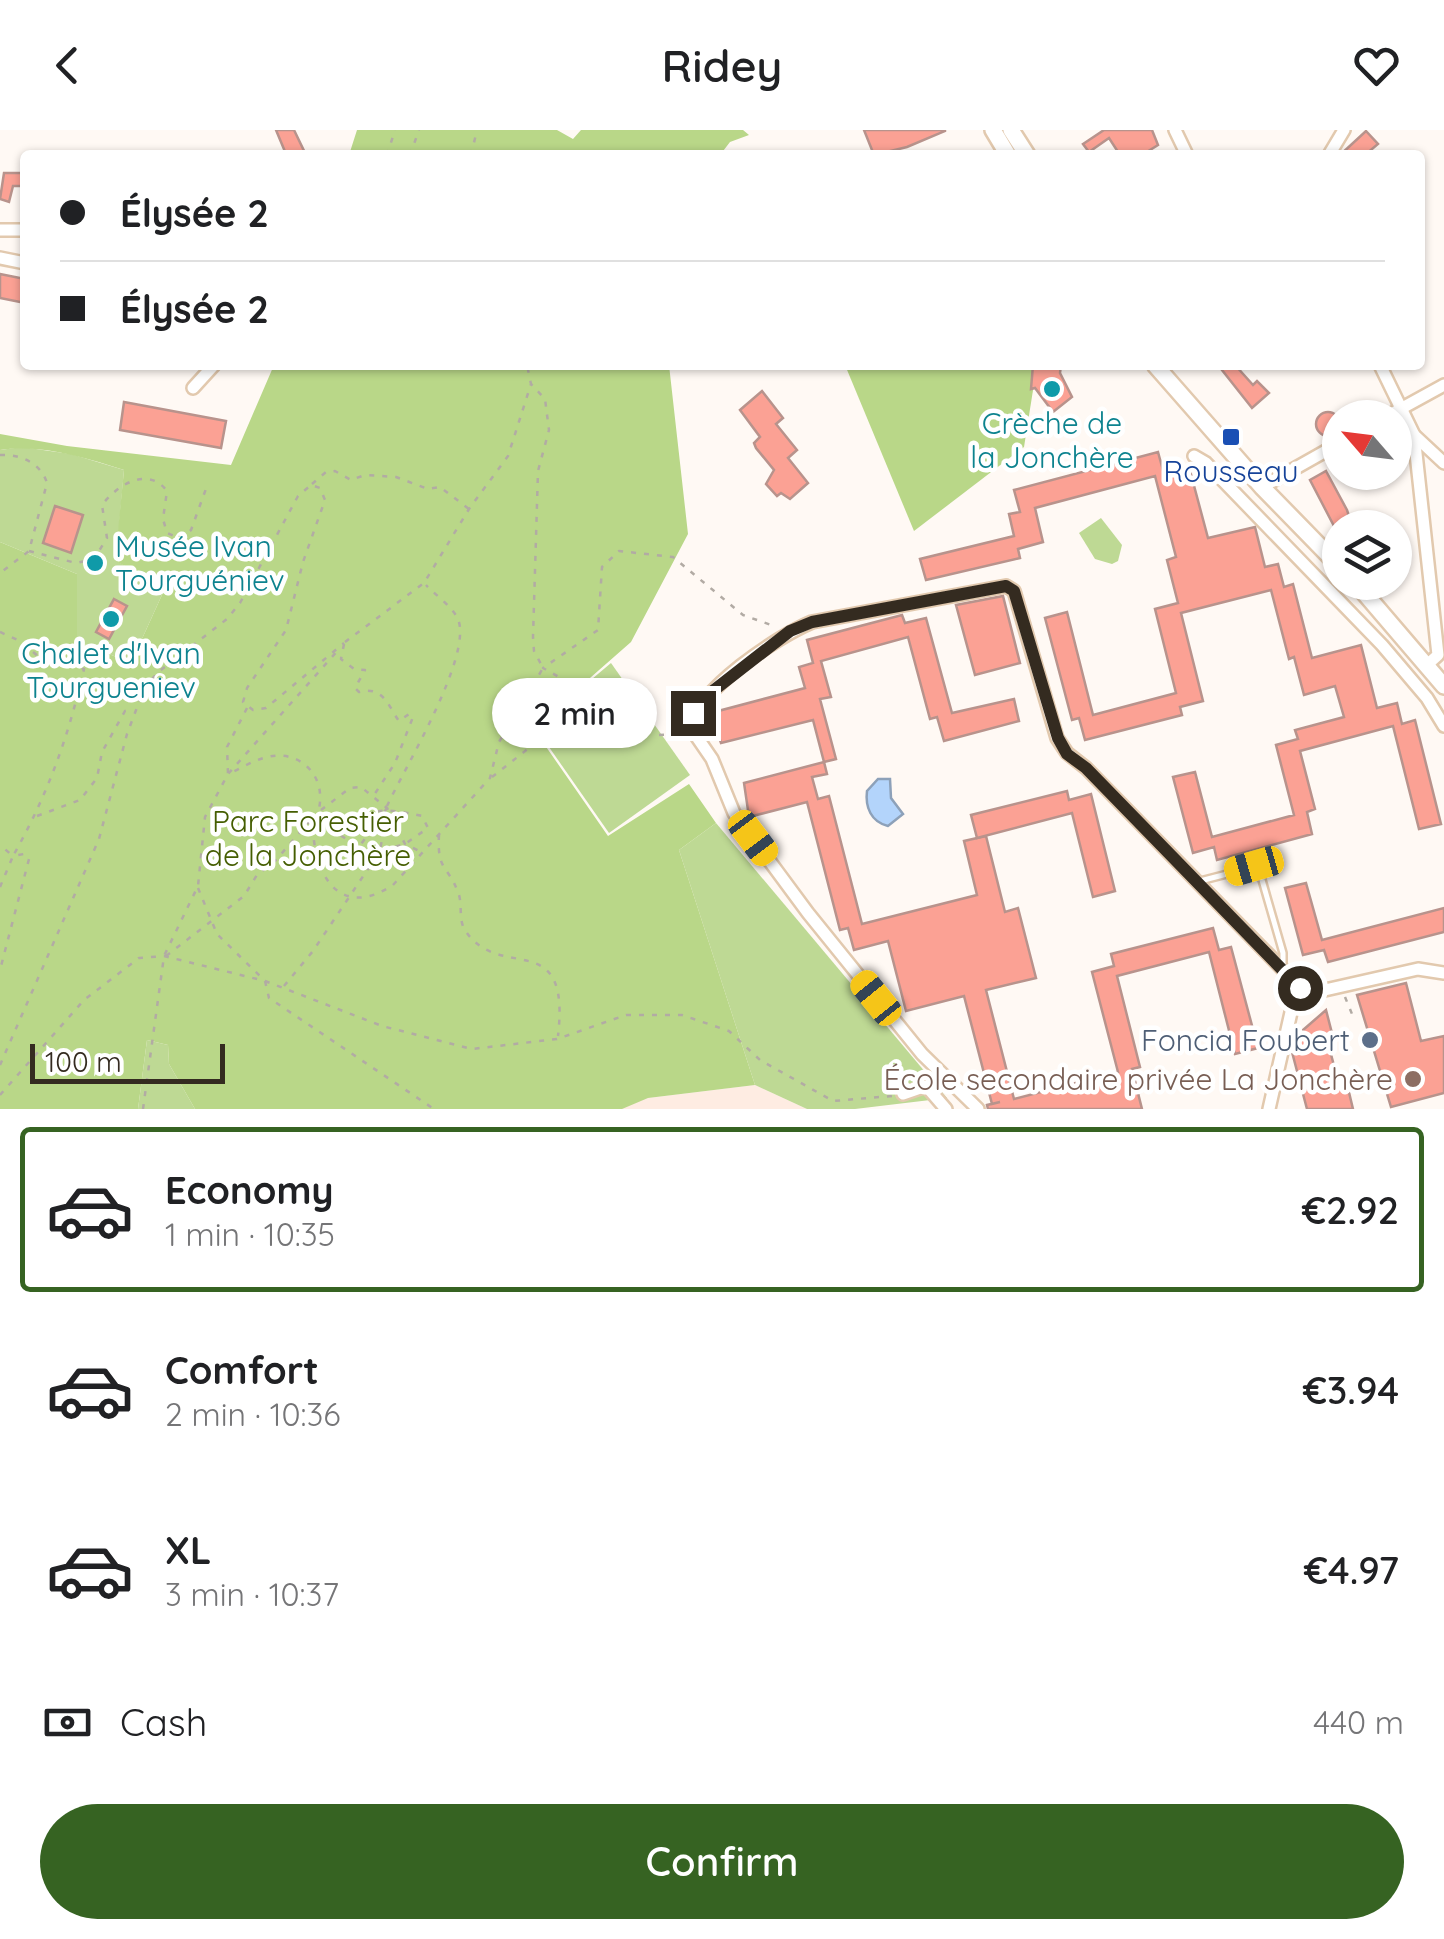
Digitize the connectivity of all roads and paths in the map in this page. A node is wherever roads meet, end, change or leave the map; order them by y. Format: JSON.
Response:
{"nodes":[{"id":1,"x":209,"y":370,"type":"edge"},
{"id":2,"x":528,"y":370,"type":"edge"},
{"id":3,"x":1160,"y":370,"type":"edge"},
{"id":4,"x":1382,"y":370,"type":"edge"},
{"id":5,"x":530,"y":384,"type":"junction"},
{"id":6,"x":1444,"y":385,"type":"edge"},
{"id":7,"x":193,"y":388,"type":"dead end"},
{"id":8,"x":1396,"y":400,"type":"edge"},
{"id":9,"x":1412,"y":402,"type":"edge"},
{"id":10,"x":1412,"y":431,"type":"edge"},
{"id":11,"x":1414,"y":435,"type":"junction"},
{"id":12,"x":1322,"y":453,"type":"edge"},
{"id":13,"x":0,"y":456,"type":"edge"},
{"id":14,"x":1194,"y":456,"type":"dead end"},
{"id":15,"x":1444,"y":463,"type":"edge"},
{"id":16,"x":312,"y":485,"type":"junction"},
{"id":17,"x":207,"y":486,"type":"dead end"},
{"id":18,"x":1262,"y":487,"type":"junction"},
{"id":19,"x":468,"y":509,"type":"junction"},
{"id":20,"x":1322,"y":549,"type":"edge"},
{"id":21,"x":30,"y":551,"type":"junction"},
{"id":22,"x":0,"y":573,"type":"edge"},
{"id":23,"x":424,"y":583,"type":"junction"},
{"id":24,"x":1375,"y":600,"type":"edge"},
{"id":25,"x":790,"y":631,"type":"junction"},
{"id":26,"x":0,"y":632,"type":"edge"},
{"id":27,"x":344,"y":643,"type":"junction"},
{"id":28,"x":1437,"y":657,"type":"edge"},
{"id":29,"x":543,"y":668,"type":"junction"},
{"id":30,"x":1444,"y":686,"type":"edge"},
{"id":31,"x":580,"y":690,"type":"dead end"},
{"id":32,"x":248,"y":707,"type":"junction"},
{"id":33,"x":137,"y":708,"type":"junction"},
{"id":34,"x":1444,"y":726,"type":"edge"},
{"id":35,"x":692,"y":733,"type":"junction"},
{"id":36,"x":659,"y":735,"type":"dead end"},
{"id":37,"x":545,"y":741,"type":"dead end"},
{"id":38,"x":228,"y":774,"type":"junction"},
{"id":39,"x":490,"y":778,"type":"junction"},
{"id":40,"x":373,"y":796,"type":"junction"},
{"id":41,"x":386,"y":808,"type":"junction"},
{"id":42,"x":318,"y":812,"type":"junction"},
{"id":43,"x":35,"y":816,"type":"junction"},
{"id":44,"x":440,"y":834,"type":"junction"},
{"id":45,"x":405,"y":844,"type":"junction"},
{"id":46,"x":0,"y":846,"type":"edge"},
{"id":47,"x":380,"y":850,"type":"junction"},
{"id":48,"x":423,"y":853,"type":"junction"},
{"id":49,"x":12,"y":856,"type":"junction"},
{"id":50,"x":1198,"y":882,"type":"junction"},
{"id":51,"x":198,"y":886,"type":"junction"},
{"id":52,"x":0,"y":887,"type":"edge"},
{"id":53,"x":348,"y":900,"type":"junction"},
{"id":54,"x":212,"y":920,"type":"junction"},
{"id":55,"x":164,"y":956,"type":"junction"},
{"id":56,"x":1284,"y":968,"type":"junction"},
{"id":57,"x":0,"y":970,"type":"edge"},
{"id":58,"x":1444,"y":973,"type":"edge"},
{"id":59,"x":264,"y":981,"type":"junction"},
{"id":60,"x":1341,"y":987,"type":"junction"},
{"id":61,"x":282,"y":988,"type":"junction"},
{"id":62,"x":1300,"y":988,"type":"junction"},
{"id":63,"x":1352,"y":1014,"type":"dead end"},
{"id":64,"x":557,"y":1039,"type":"junction"},
{"id":65,"x":0,"y":1065,"type":"edge"},
{"id":66,"x":903,"y":1094,"type":"joint"},
{"id":67,"x":0,"y":1095,"type":"edge"},
{"id":68,"x":143,"y":1109,"type":"edge"},
{"id":69,"x":434,"y":1109,"type":"edge"},
{"id":70,"x":946,"y":1109,"type":"edge"},
{"id":71,"x":978,"y":1109,"type":"edge"},
{"id":72,"x":1270,"y":1109,"type":"edge"}],
"edges":[{"from":1,"to":7,"type":"street"},
{"from":2,"to":5,"type":"path"},
{"from":3,"to":18,"type":"street"},
{"from":4,"to":8,"type":"street"},
{"from":5,"to":19,"type":"path"},
{"from":5,"to":29,"type":"path"},
{"from":6,"to":9,"type":"street"},
{"from":10,"to":11,"type":"street"},
{"from":11,"to":15,"type":"street"},
{"from":11,"to":28,"type":"street"},
{"from":12,"to":18,"type":"street"},
{"from":13,"to":21,"type":"path"},
{"from":14,"to":34,"type":"street"},
{"from":16,"to":19,"type":"path"},
{"from":16,"to":32,"type":"path"},
{"from":16,"to":33,"type":"path"},
{"from":17,"to":21,"type":"path"},
{"from":18,"to":20,"type":"street"},
{"from":19,"to":23,"type":"path"},
{"from":21,"to":22,"type":"path"},
{"from":23,"to":27,"type":"path"},
{"from":23,"to":41,"type":"path"},
{"from":24,"to":28,"type":"street"},
{"from":25,"to":29,"type":"path"},
{"from":25,"to":35,"type":"street"},
{"from":25,"to":50,"type":"street"},
{"from":26,"to":43,"type":"path"},
{"from":27,"to":32,"type":"path"},
{"from":27,"to":38,"type":"path"},
{"from":27,"to":40,"type":"path"},
{"from":28,"to":30,"type":"street"},
{"from":29,"to":31,"type":"path"},
{"from":29,"to":39,"type":"path"},
{"from":32,"to":38,"type":"path"},
{"from":33,"to":43,"type":"path"},
{"from":33,"to":65,"type":"path"},
{"from":35,"to":36,"type":"path"},
{"from":35,"to":71,"type":"street"},
{"from":37,"to":39,"type":"path"},
{"from":38,"to":42,"type":"path"},
{"from":38,"to":51,"type":"path"},
{"from":39,"to":44,"type":"path"},
{"from":40,"to":41,"type":"path"},
{"from":40,"to":42,"type":"path"},
{"from":41,"to":41,"type":"path"},
{"from":41,"to":45,"type":"path"},
{"from":41,"to":45,"type":"path"},
{"from":41,"to":47,"type":"path"},
{"from":42,"to":53,"type":"path"},
{"from":42,"to":54,"type":"path"},
{"from":43,"to":49,"type":"path"},
{"from":44,"to":48,"type":"path"},
{"from":44,"to":64,"type":"path"},
{"from":45,"to":47,"type":"path"},
{"from":45,"to":48,"type":"path"},
{"from":46,"to":49,"type":"path"},
{"from":47,"to":53,"type":"path"},
{"from":48,"to":53,"type":"path"},
{"from":49,"to":52,"type":"path"},
{"from":49,"to":57,"type":"path"},
{"from":50,"to":56,"type":"street"},
{"from":50,"to":56,"type":"lane"},
{"from":51,"to":54,"type":"path"},
{"from":51,"to":55,"type":"path"},
{"from":53,"to":61,"type":"path"},
{"from":54,"to":55,"type":"path"},
{"from":54,"to":59,"type":"path"},
{"from":55,"to":59,"type":"path"},
{"from":55,"to":67,"type":"path"},
{"from":55,"to":68,"type":"path"},
{"from":56,"to":62,"type":"street"},
{"from":58,"to":60,"type":"street"},
{"from":59,"to":61,"type":"path"},
{"from":59,"to":69,"type":"path"},
{"from":60,"to":62,"type":"street"},
{"from":60,"to":63,"type":"path"},
{"from":61,"to":64,"type":"path"},
{"from":62,"to":72,"type":"street"},
{"from":64,"to":66,"type":"path"},
{"from":66,"to":70,"type":"street"}]}
